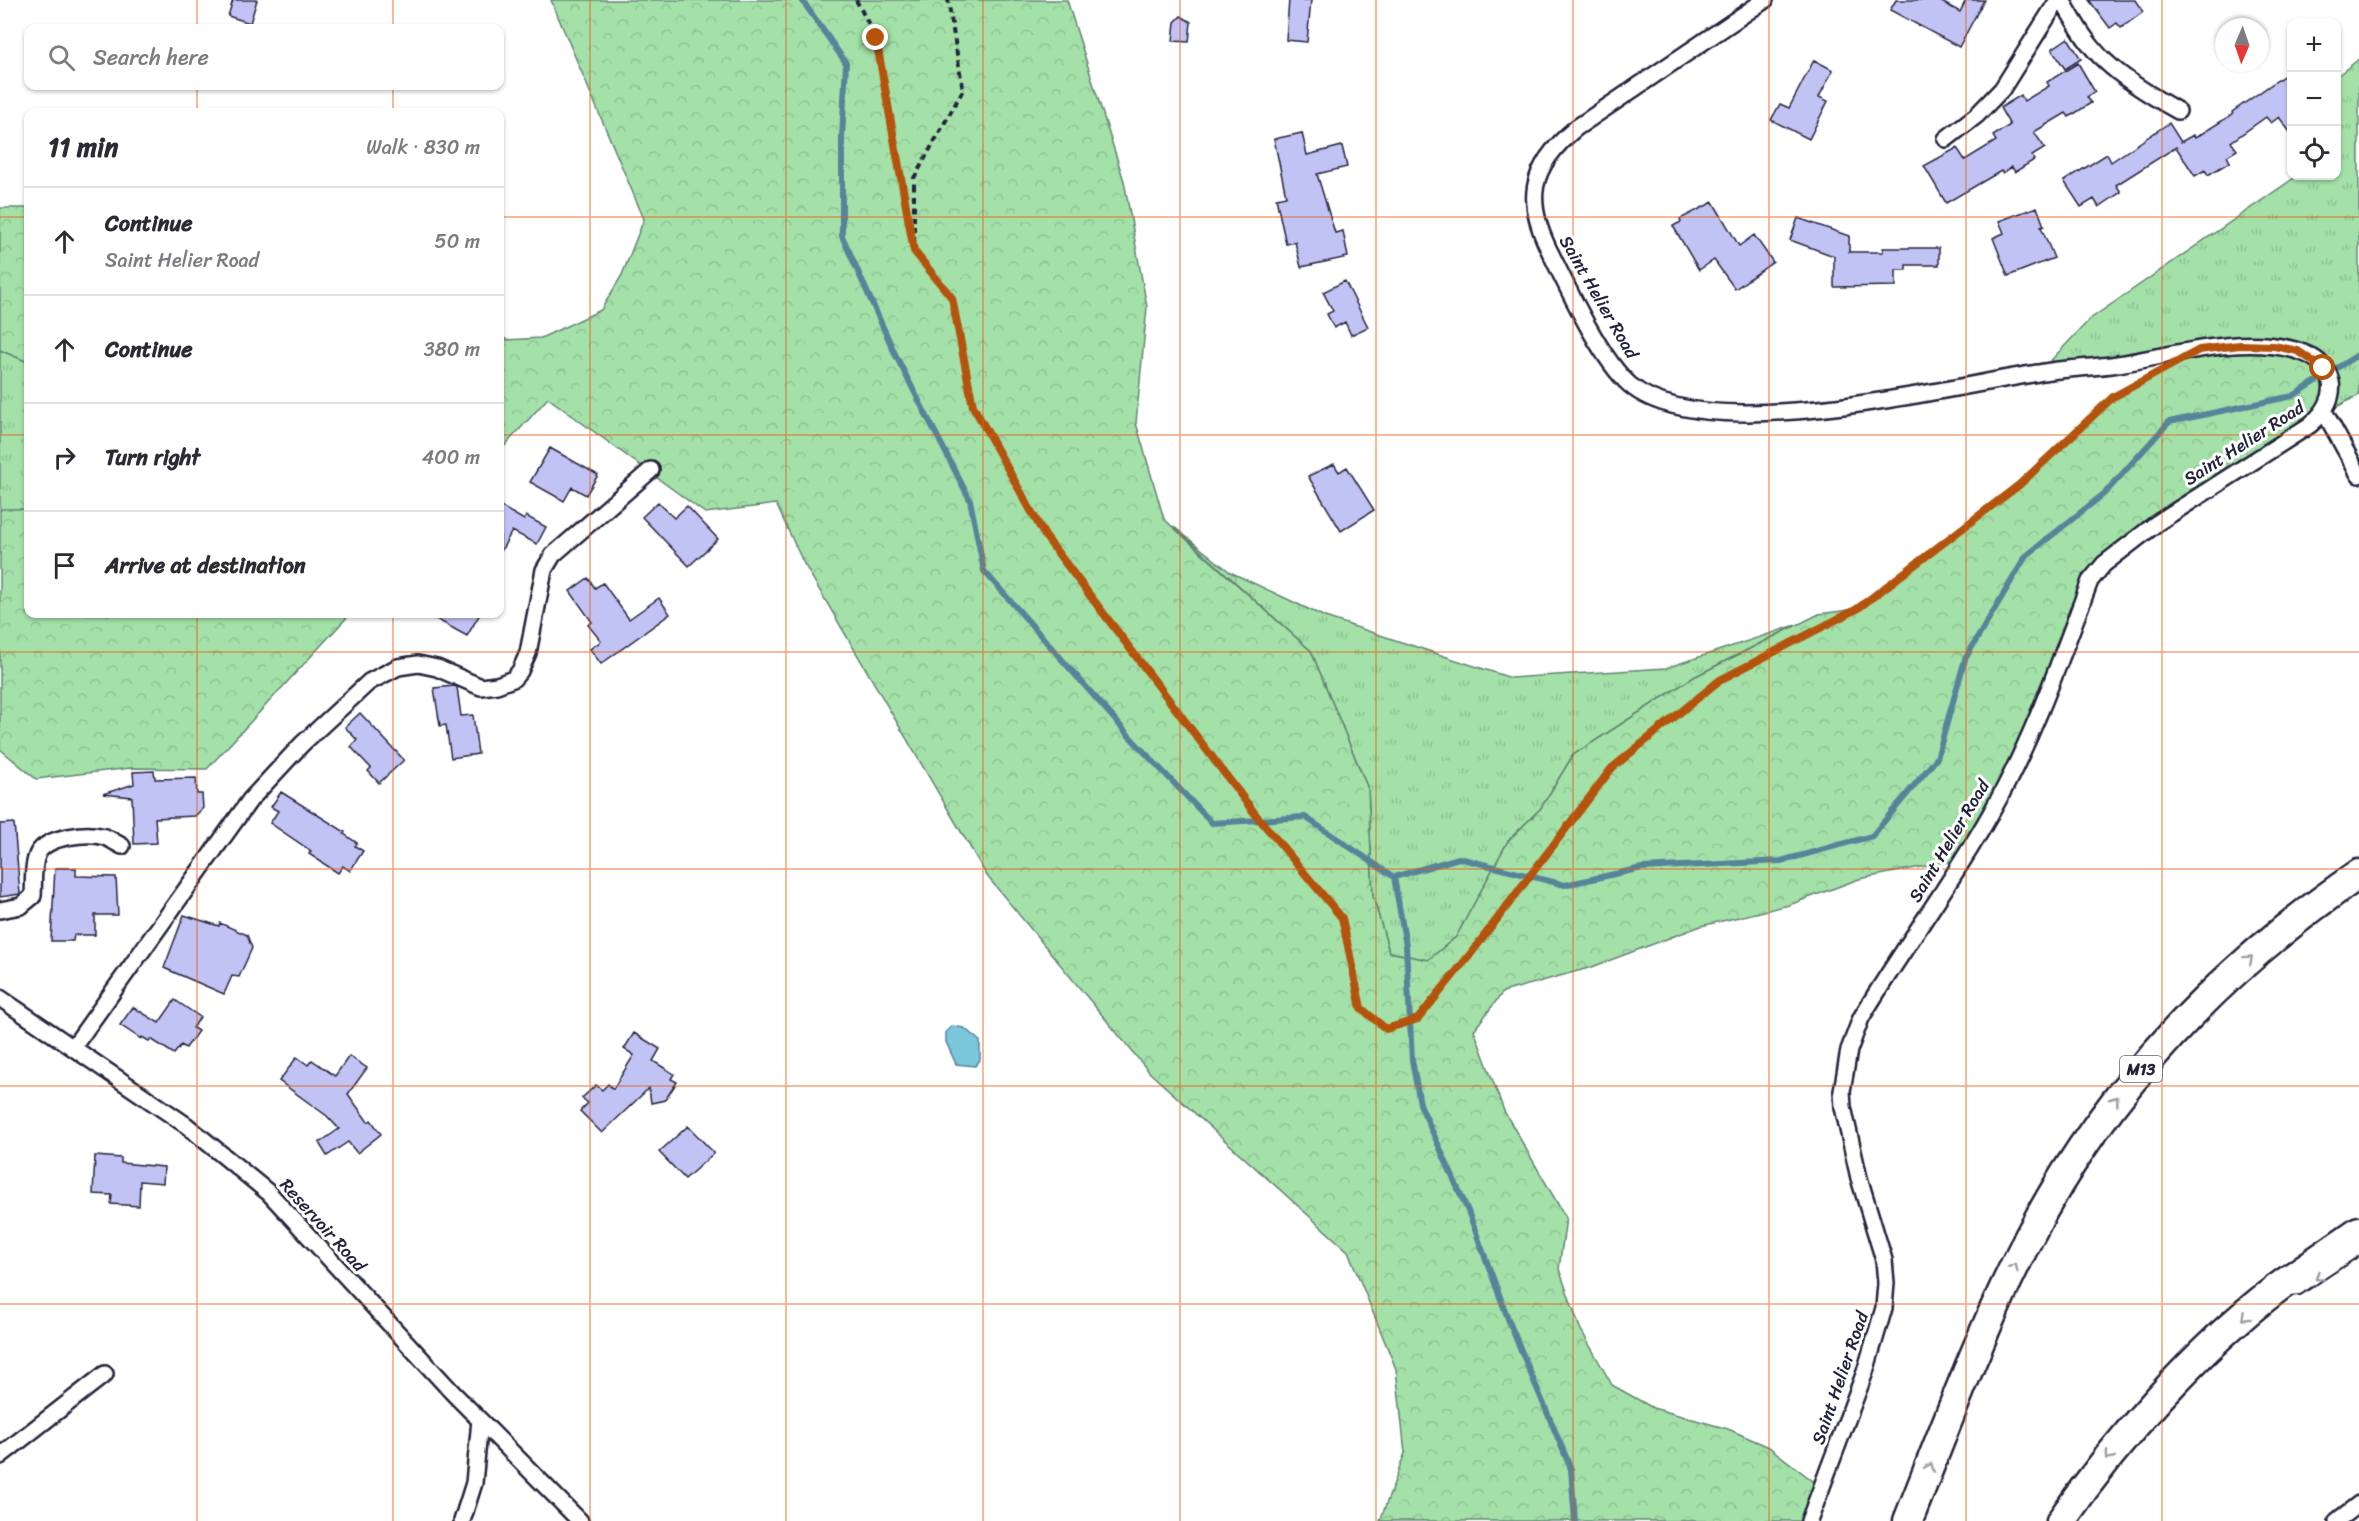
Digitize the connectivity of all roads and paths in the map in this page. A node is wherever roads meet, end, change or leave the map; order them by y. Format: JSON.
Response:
{"nodes":[{"id":1,"x":856,"y":0,"type":"edge"},
{"id":2,"x":948,"y":0,"type":"edge"},
{"id":3,"x":1765,"y":0,"type":"edge"},
{"id":4,"x":2060,"y":0,"type":"edge"},
{"id":5,"x":2178,"y":111,"type":"dead end"},
{"id":6,"x":1946,"y":139,"type":"dead end"},
{"id":7,"x":914,"y":251,"type":"junction"},
{"id":8,"x":2161,"y":370,"type":"dead end"},
{"id":9,"x":2325,"y":413,"type":"junction"},
{"id":10,"x":651,"y":470,"type":"dead end"},
{"id":11,"x":2359,"y":475,"type":"edge"},
{"id":12,"x":122,"y":846,"type":"dead end"},
{"id":13,"x":2359,"y":874,"type":"edge"},
{"id":14,"x":0,"y":910,"type":"edge"},
{"id":15,"x":0,"y":998,"type":"edge"},
{"id":16,"x":74,"y":1046,"type":"junction"},
{"id":17,"x":2359,"y":1231,"type":"edge"},
{"id":18,"x":2359,"y":1250,"type":"edge"},
{"id":19,"x":2275,"y":1290,"type":"junction"},
{"id":20,"x":105,"y":1374,"type":"dead end"},
{"id":21,"x":480,"y":1420,"type":"junction"},
{"id":22,"x":0,"y":1456,"type":"edge"},
{"id":23,"x":2359,"y":1504,"type":"edge"},
{"id":24,"x":462,"y":1521,"type":"edge"},
{"id":25,"x":580,"y":1521,"type":"edge"},
{"id":26,"x":1809,"y":1521,"type":"edge"},
{"id":27,"x":1908,"y":1521,"type":"edge"},
{"id":28,"x":2061,"y":1521,"type":"edge"},
{"id":29,"x":2337,"y":1521,"type":"edge"}],
"edges":[{"from":1,"to":7,"type":"path"},
{"from":2,"to":7,"type":"path"},
{"from":3,"to":9,"type":"street","name":"Saint Helier Road"},
{"from":4,"to":5,"type":"street"},
{"from":4,"to":6,"type":"street"},
{"from":7,"to":8,"type":"path"},
{"from":9,"to":11,"type":"street"},
{"from":9,"to":26,"type":"street","name":"Saint Helier Road"},
{"from":10,"to":16,"type":"street"},
{"from":12,"to":14,"type":"street"},
{"from":27,"to":13,"type":"highway","number":"M13","one_way":true},
{"from":15,"to":16,"type":"street","name":"Reservoir Road"},
{"from":16,"to":21,"type":"street","name":"Reservoir Road"},
{"from":17,"to":19,"type":"highway"},
{"from":18,"to":19,"type":"lane","one_way":true},
{"from":19,"to":28,"type":"highway","one_way":true},
{"from":20,"to":22,"type":"street"},
{"from":21,"to":24,"type":"street"},
{"from":21,"to":25,"type":"street","name":"Reservoir Road"},
{"from":23,"to":29,"type":"street"}]}
